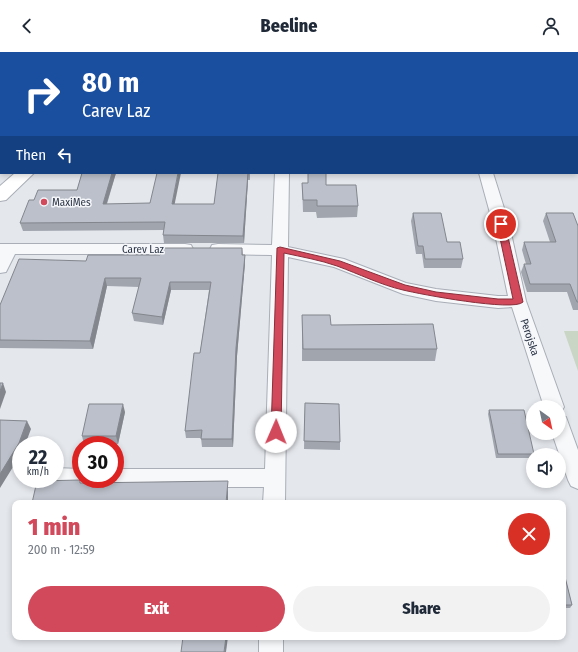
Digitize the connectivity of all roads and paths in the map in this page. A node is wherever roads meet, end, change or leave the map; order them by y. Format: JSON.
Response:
{"nodes":[{"id":1,"x":24,"y":174,"type":"edge"},
{"id":2,"x":282,"y":174,"type":"edge"},
{"id":3,"x":486,"y":174,"type":"edge"},
{"id":4,"x":0,"y":196,"type":"edge"},
{"id":5,"x":4,"y":250,"type":"edge"},
{"id":6,"x":280,"y":250,"type":"junction"},
{"id":7,"x":0,"y":268,"type":"edge"},
{"id":8,"x":518,"y":302,"type":"junction"},
{"id":9,"x":552,"y":400,"type":"edge"},
{"id":10,"x":565,"y":440,"type":"edge"},
{"id":11,"x":124,"y":478,"type":"edge"},
{"id":12,"x":275,"y":478,"type":"junction"},
{"id":13,"x":578,"y":480,"type":"edge"},
{"id":14,"x":274,"y":500,"type":"edge"},
{"id":15,"x":271,"y":640,"type":"edge"},
{"id":16,"x":271,"y":652,"type":"edge"}],
"edges":[{"from":1,"to":4,"type":"street"},
{"from":2,"to":6,"type":"street"},
{"from":3,"to":8,"type":"street","name":"Perojska"},
{"from":5,"to":6,"type":"street","name":"Carev Laz"},
{"from":5,"to":7,"type":"street"},
{"from":6,"to":8,"type":"street","name":"Carev Laz"},
{"from":6,"to":12,"type":"street"},
{"from":8,"to":9,"type":"street","name":"Perojska"},
{"from":10,"to":13,"type":"street"},
{"from":11,"to":12,"type":"street"},
{"from":12,"to":14,"type":"street"},
{"from":15,"to":16,"type":"street"}]}
